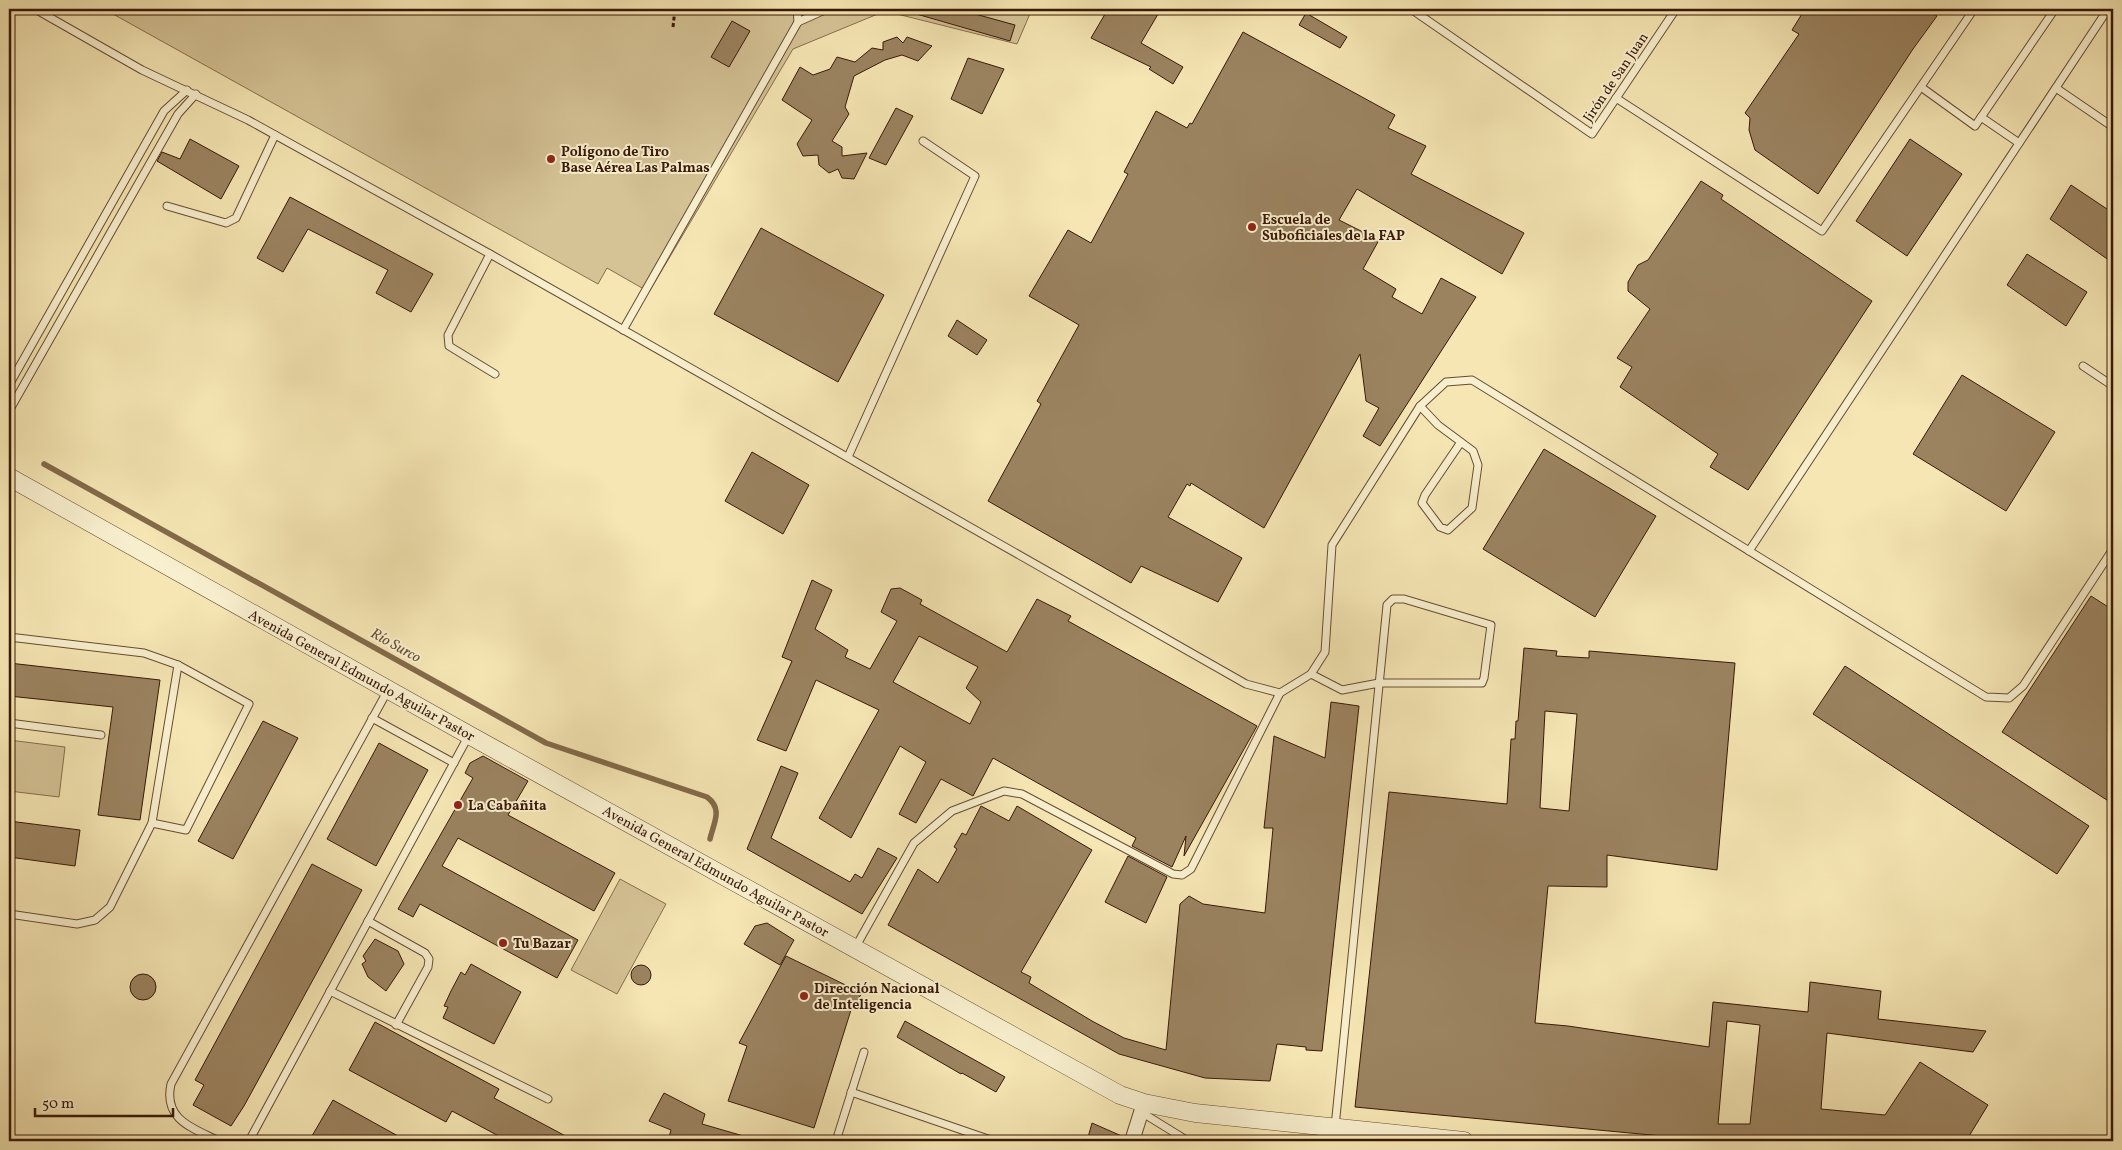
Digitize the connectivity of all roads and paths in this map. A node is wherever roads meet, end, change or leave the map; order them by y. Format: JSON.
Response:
{"nodes":[{"id":1,"x":34,"y":9,"type":"edge"},
{"id":2,"x":674,"y":9,"type":"edge"},
{"id":3,"x":798,"y":9,"type":"edge"},
{"id":4,"x":827,"y":9,"type":"edge"},
{"id":5,"x":1411,"y":9,"type":"edge"},
{"id":6,"x":1676,"y":9,"type":"edge"},
{"id":7,"x":1974,"y":9,"type":"edge"},
{"id":8,"x":2055,"y":9,"type":"edge"},
{"id":9,"x":2108,"y":9,"type":"edge"},
{"id":10,"x":798,"y":22,"type":"junction"},
{"id":11,"x":673,"y":27,"type":"dead end"},
{"id":12,"x":1921,"y":87,"type":"junction"},
{"id":13,"x":2056,"y":88,"type":"junction"},
{"id":14,"x":187,"y":90,"type":"junction"},
{"id":15,"x":196,"y":94,"type":"junction"},
{"id":16,"x":1616,"y":98,"type":"junction"},
{"id":17,"x":1981,"y":117,"type":"junction"},
{"id":18,"x":2113,"y":127,"type":"edge"},
{"id":19,"x":275,"y":135,"type":"junction"},
{"id":20,"x":923,"y":141,"type":"dead end"},
{"id":21,"x":2019,"y":143,"type":"junction"},
{"id":22,"x":167,"y":206,"type":"dead end"},
{"id":23,"x":490,"y":254,"type":"junction"},
{"id":24,"x":48,"y":316,"type":"junction"},
{"id":25,"x":60,"y":322,"type":"junction"},
{"id":26,"x":623,"y":330,"type":"junction"},
{"id":27,"x":2083,"y":366,"type":"dead end"},
{"id":28,"x":495,"y":374,"type":"dead end"},
{"id":29,"x":9,"y":385,"type":"edge"},
{"id":30,"x":2113,"y":386,"type":"edge"},
{"id":31,"x":1420,"y":406,"type":"junction"},
{"id":32,"x":9,"y":409,"type":"edge"},
{"id":33,"x":1461,"y":442,"type":"junction"},
{"id":34,"x":848,"y":457,"type":"junction"},
{"id":35,"x":9,"y":477,"type":"edge"},
{"id":36,"x":2113,"y":549,"type":"edge"},
{"id":37,"x":1749,"y":551,"type":"junction"},
{"id":38,"x":9,"y":638,"type":"edge"},
{"id":39,"x":178,"y":665,"type":"junction"},
{"id":40,"x":1311,"y":674,"type":"junction"},
{"id":41,"x":1379,"y":683,"type":"junction"},
{"id":42,"x":388,"y":690,"type":"junction"},
{"id":43,"x":1280,"y":693,"type":"junction"},
{"id":44,"x":372,"y":718,"type":"junction"},
{"id":45,"x":9,"y":723,"type":"edge"},
{"id":46,"x":101,"y":735,"type":"dead end"},
{"id":47,"x":469,"y":735,"type":"junction"},
{"id":48,"x":454,"y":763,"type":"junction"},
{"id":49,"x":152,"y":823,"type":"junction"},
{"id":50,"x":9,"y":914,"type":"edge"},
{"id":51,"x":368,"y":921,"type":"junction"},
{"id":52,"x":855,"y":948,"type":"junction"},
{"id":53,"x":330,"y":991,"type":"junction"},
{"id":54,"x":396,"y":1024,"type":"junction"},
{"id":55,"x":864,"y":1052,"type":"dead end"},
{"id":56,"x":852,"y":1092,"type":"junction"},
{"id":57,"x":548,"y":1098,"type":"dead end"},
{"id":58,"x":1142,"y":1107,"type":"junction"},
{"id":59,"x":1335,"y":1127,"type":"junction"},
{"id":60,"x":219,"y":1141,"type":"edge"},
{"id":61,"x":249,"y":1141,"type":"edge"},
{"id":62,"x":836,"y":1141,"type":"edge"},
{"id":63,"x":994,"y":1141,"type":"edge"},
{"id":64,"x":1132,"y":1141,"type":"edge"},
{"id":65,"x":1188,"y":1141,"type":"edge"},
{"id":66,"x":1464,"y":1141,"type":"edge"}],
"edges":[{"from":1,"to":14,"type":"lane"},
{"from":2,"to":11,"type":"path"},
{"from":3,"to":10,"type":"lane"},
{"from":4,"to":10,"type":"lane"},
{"from":5,"to":16,"type":"lane","name":"Jirón de San Juan"},
{"from":6,"to":16,"type":"lane","name":"Jirón de San Juan"},
{"from":7,"to":12,"type":"lane"},
{"from":8,"to":17,"type":"lane"},
{"from":9,"to":13,"type":"lane"},
{"from":10,"to":26,"type":"lane"},
{"from":12,"to":16,"type":"lane"},
{"from":12,"to":17,"type":"lane"},
{"from":13,"to":18,"type":"lane"},
{"from":13,"to":21,"type":"lane"},
{"from":14,"to":15,"type":"lane"},
{"from":14,"to":24,"type":"lane"},
{"from":15,"to":19,"type":"lane"},
{"from":15,"to":25,"type":"lane"},
{"from":17,"to":21,"type":"lane"},
{"from":19,"to":22,"type":"lane"},
{"from":19,"to":23,"type":"lane"},
{"from":20,"to":34,"type":"lane"},
{"from":21,"to":37,"type":"lane"},
{"from":23,"to":26,"type":"lane"},
{"from":23,"to":28,"type":"lane"},
{"from":24,"to":25,"type":"lane"},
{"from":24,"to":29,"type":"lane"},
{"from":25,"to":32,"type":"lane"},
{"from":26,"to":34,"type":"lane"},
{"from":27,"to":30,"type":"lane"},
{"from":31,"to":33,"type":"lane"},
{"from":31,"to":37,"type":"lane"},
{"from":31,"to":40,"type":"lane"},
{"from":33,"to":33,"type":"lane"},
{"from":34,"to":43,"type":"lane"},
{"from":35,"to":42,"type":"street","name":"Avenida General Edmundo Aguilar Pastor"},
{"from":36,"to":37,"type":"lane"},
{"from":38,"to":39,"type":"lane"},
{"from":39,"to":49,"type":"lane"},
{"from":39,"to":49,"type":"lane"},
{"from":40,"to":41,"type":"lane"},
{"from":40,"to":43,"type":"lane"},
{"from":41,"to":41,"type":"lane"},
{"from":41,"to":59,"type":"lane"},
{"from":42,"to":44,"type":"lane"},
{"from":42,"to":47,"type":"street","name":"Avenida General Edmundo Aguilar Pastor"},
{"from":43,"to":52,"type":"lane"},
{"from":44,"to":48,"type":"lane"},
{"from":44,"to":60,"type":"lane"},
{"from":45,"to":46,"type":"lane"},
{"from":47,"to":48,"type":"lane"},
{"from":47,"to":52,"type":"street","name":"Avenida General Edmundo Aguilar Pastor"},
{"from":48,"to":51,"type":"lane"},
{"from":49,"to":50,"type":"lane"},
{"from":51,"to":53,"type":"lane"},
{"from":51,"to":54,"type":"lane"},
{"from":52,"to":58,"type":"street","name":"Avenida General Edmundo Aguilar Pastor"},
{"from":53,"to":54,"type":"lane"},
{"from":53,"to":61,"type":"lane"},
{"from":54,"to":57,"type":"lane"},
{"from":55,"to":56,"type":"lane"},
{"from":56,"to":62,"type":"lane"},
{"from":56,"to":63,"type":"lane"},
{"from":58,"to":59,"type":"street","name":"Avenida General Edmundo Aguilar Pastor"},
{"from":58,"to":64,"type":"street"},
{"from":58,"to":65,"type":"lane"},
{"from":59,"to":66,"type":"street","name":"Avenida General Edmundo Aguilar Pastor"}]}
